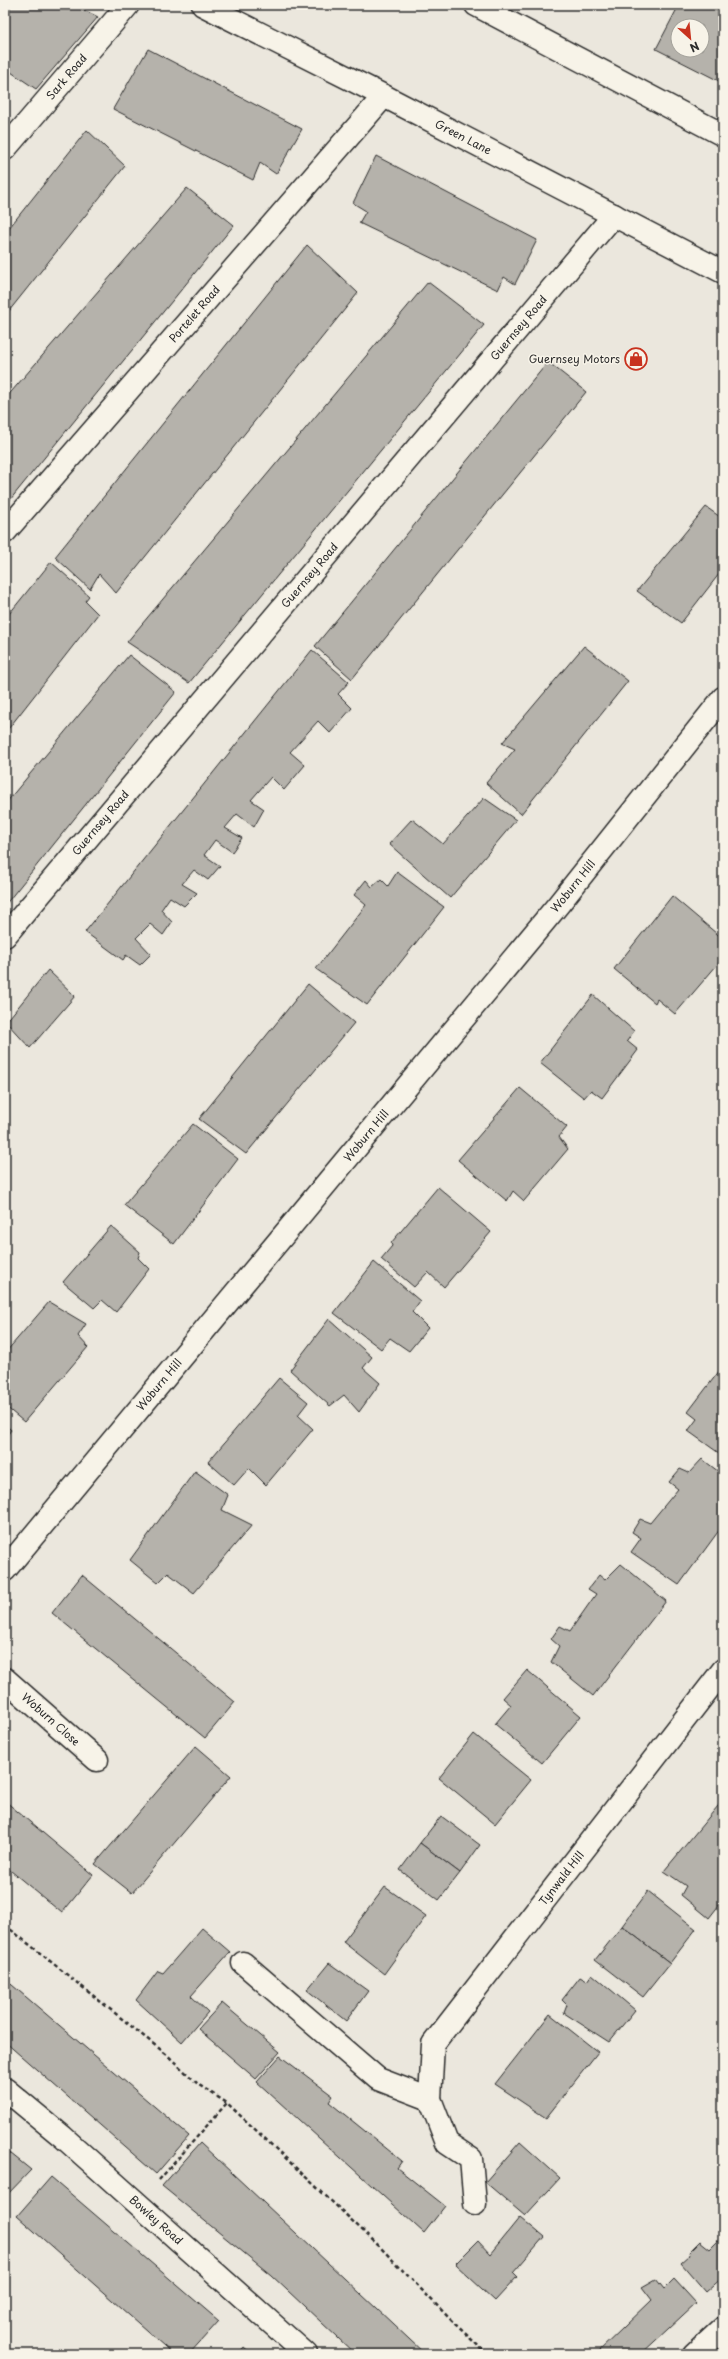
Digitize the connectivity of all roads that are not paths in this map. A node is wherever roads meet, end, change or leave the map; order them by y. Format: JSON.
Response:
{"nodes":[{"id":1,"x":128,"y":5,"type":"edge"},
{"id":2,"x":203,"y":5,"type":"edge"},
{"id":3,"x":476,"y":5,"type":"edge"},
{"id":4,"x":384,"y":96,"type":"junction"},
{"id":5,"x":723,"y":134,"type":"edge"},
{"id":6,"x":5,"y":149,"type":"edge"},
{"id":7,"x":614,"y":215,"type":"junction"},
{"id":8,"x":723,"y":272,"type":"edge"},
{"id":9,"x":5,"y":532,"type":"edge"},
{"id":10,"x":723,"y":698,"type":"edge"},
{"id":11,"x":5,"y":936,"type":"edge"},
{"id":12,"x":5,"y":1570,"type":"edge"},
{"id":13,"x":723,"y":1670,"type":"edge"},
{"id":14,"x":5,"y":1679,"type":"edge"},
{"id":15,"x":97,"y":1760,"type":"dead end"},
{"id":16,"x":243,"y":1963,"type":"dead end"},
{"id":17,"x":5,"y":2089,"type":"edge"},
{"id":18,"x":430,"y":2099,"type":"junction"},
{"id":19,"x":476,"y":2204,"type":"dead end"},
{"id":20,"x":723,"y":2328,"type":"edge"},
{"id":21,"x":707,"y":2350,"type":"edge"},
{"id":22,"x":306,"y":2354,"type":"edge"}],
"edges":[{"from":1,"to":6,"type":"street","name":"Sark Road"},
{"from":2,"to":4,"type":"street","name":"Green Lane"},
{"from":3,"to":5,"type":"street"},
{"from":4,"to":7,"type":"street","name":"Green Lane"},
{"from":4,"to":9,"type":"street","name":"Portelet Road"},
{"from":7,"to":8,"type":"street","name":"Green Lane"},
{"from":7,"to":11,"type":"street","name":"Guernsey Road"},
{"from":10,"to":12,"type":"street","name":"Woburn Hill"},
{"from":13,"to":18,"type":"street","name":"Tynwald Hill"},
{"from":14,"to":15,"type":"street","name":"Woburn Close"},
{"from":16,"to":18,"type":"street"},
{"from":17,"to":22,"type":"street","name":"Bowley Road"},
{"from":18,"to":19,"type":"street"},
{"from":20,"to":21,"type":"street"}]}
